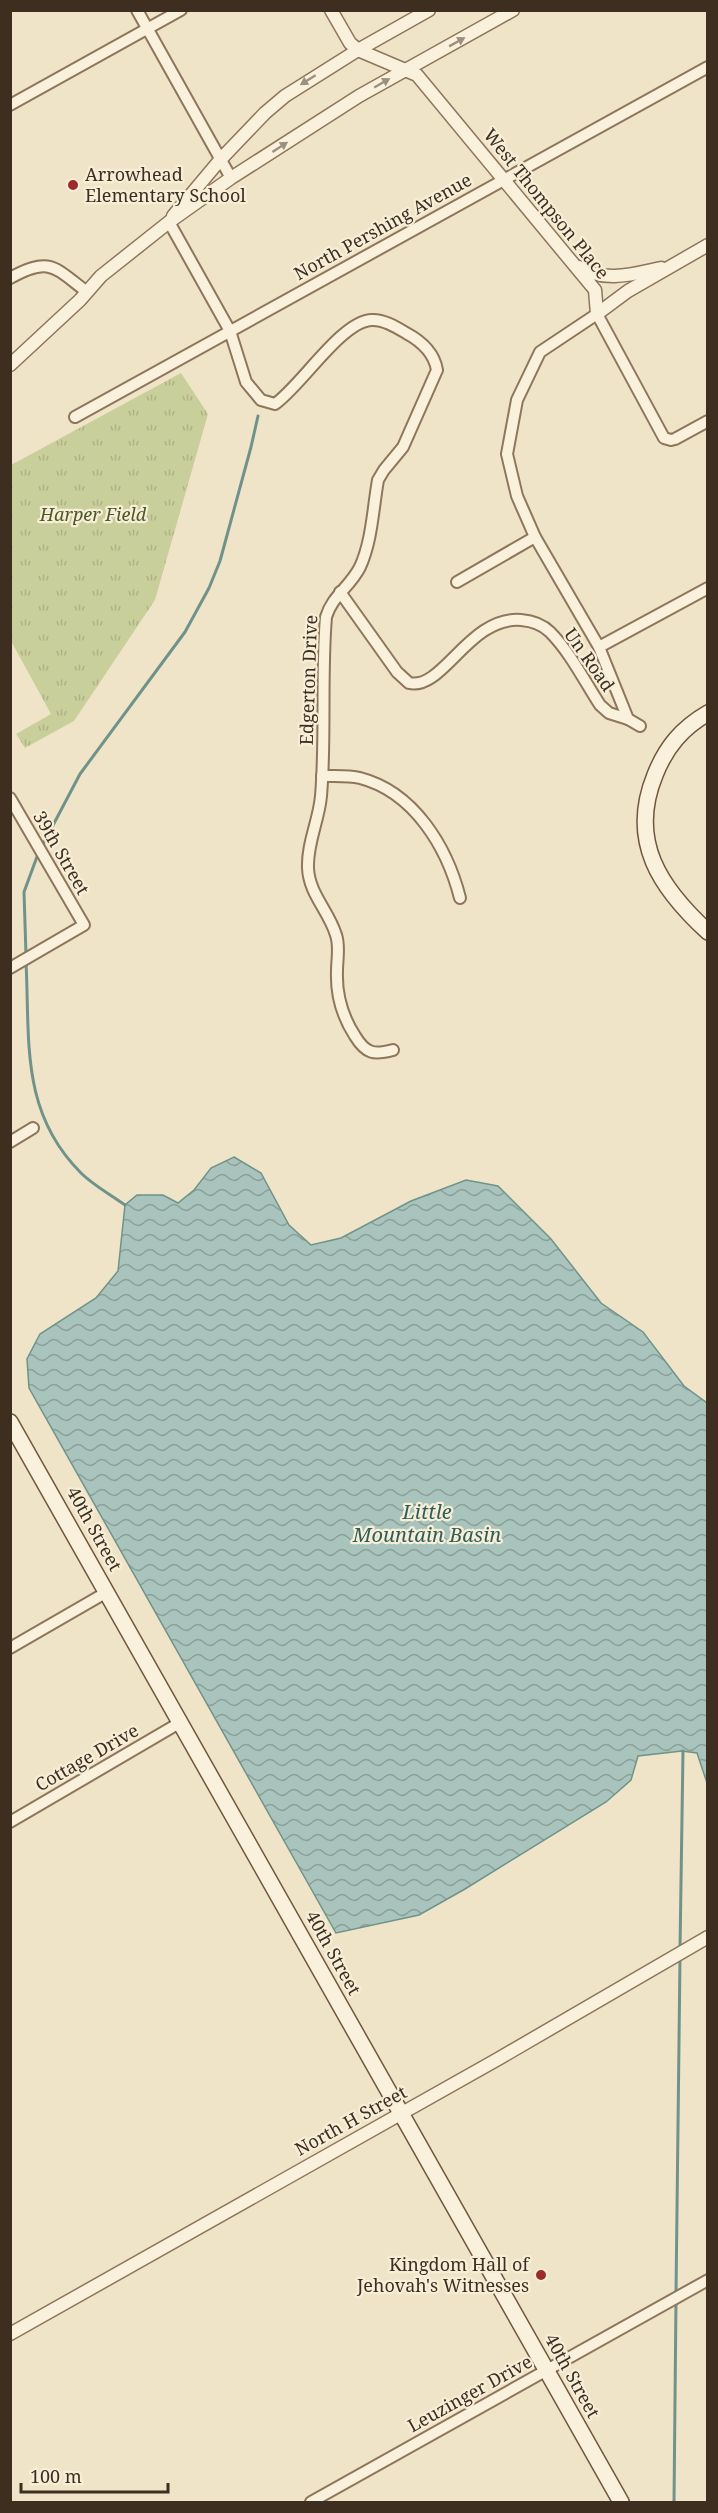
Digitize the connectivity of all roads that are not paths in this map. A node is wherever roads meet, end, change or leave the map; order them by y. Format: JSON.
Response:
{"nodes":[{"id":1,"x":137,"y":10,"type":"edge"},
{"id":2,"x":181,"y":10,"type":"edge"},
{"id":3,"x":332,"y":10,"type":"edge"},
{"id":4,"x":429,"y":10,"type":"edge"},
{"id":5,"x":513,"y":10,"type":"edge"},
{"id":6,"x":147,"y":29,"type":"junction"},
{"id":7,"x":358,"y":50,"type":"junction"},
{"id":8,"x":708,"y":67,"type":"edge"},
{"id":9,"x":405,"y":70,"type":"junction"},
{"id":10,"x":10,"y":105,"type":"edge"},
{"id":11,"x":220,"y":160,"type":"junction"},
{"id":12,"x":231,"y":178,"type":"junction"},
{"id":13,"x":504,"y":179,"type":"junction"},
{"id":14,"x":169,"y":222,"type":"junction"},
{"id":15,"x":708,"y":245,"type":"edge"},
{"id":16,"x":573,"y":263,"type":"junction"},
{"id":17,"x":672,"y":266,"type":"junction"},
{"id":18,"x":10,"y":278,"type":"edge"},
{"id":19,"x":87,"y":292,"type":"junction"},
{"id":20,"x":597,"y":314,"type":"junction"},
{"id":21,"x":230,"y":331,"type":"junction"},
{"id":22,"x":10,"y":365,"type":"edge"},
{"id":23,"x":75,"y":417,"type":"dead end"},
{"id":24,"x":708,"y":421,"type":"edge"},
{"id":25,"x":536,"y":537,"type":"junction"},
{"id":26,"x":457,"y":582,"type":"dead end"},
{"id":27,"x":708,"y":588,"type":"edge"},
{"id":28,"x":340,"y":592,"type":"junction"},
{"id":29,"x":599,"y":647,"type":"junction"},
{"id":30,"x":708,"y":713,"type":"edge"},
{"id":31,"x":628,"y":719,"type":"junction"},
{"id":32,"x":640,"y":726,"type":"dead end"},
{"id":33,"x":322,"y":776,"type":"junction"},
{"id":34,"x":10,"y":798,"type":"edge"},
{"id":35,"x":460,"y":898,"type":"dead end"},
{"id":36,"x":708,"y":932,"type":"edge"},
{"id":37,"x":10,"y":968,"type":"edge"},
{"id":38,"x":393,"y":1050,"type":"dead end"},
{"id":39,"x":33,"y":1128,"type":"dead end"},
{"id":40,"x":10,"y":1142,"type":"edge"},
{"id":41,"x":10,"y":1422,"type":"edge"},
{"id":42,"x":107,"y":1592,"type":"junction"},
{"id":43,"x":10,"y":1648,"type":"edge"},
{"id":44,"x":181,"y":1722,"type":"junction"},
{"id":45,"x":10,"y":1822,"type":"edge"},
{"id":46,"x":708,"y":1937,"type":"edge"},
{"id":47,"x":401,"y":2114,"type":"junction"},
{"id":48,"x":708,"y":2280,"type":"edge"},
{"id":49,"x":10,"y":2334,"type":"edge"},
{"id":50,"x":546,"y":2370,"type":"junction"},
{"id":51,"x":311,"y":2502,"type":"edge"},
{"id":52,"x":621,"y":2502,"type":"edge"}],
"edges":[{"from":1,"to":6,"type":"street"},
{"from":2,"to":6,"type":"street"},
{"from":3,"to":7,"type":"street"},
{"from":4,"to":7,"type":"street"},
{"from":9,"to":5,"type":"street","one_way":true},
{"from":6,"to":10,"type":"street"},
{"from":6,"to":11,"type":"street"},
{"from":7,"to":9,"type":"street","name":"West Thompson Place"},
{"from":7,"to":11,"type":"street","one_way":true},
{"from":8,"to":13,"type":"street","name":"North Pershing Avenue"},
{"from":12,"to":9,"type":"street","one_way":true},
{"from":9,"to":13,"type":"street","name":"West Thompson Place"},
{"from":11,"to":12,"type":"street"},
{"from":11,"to":14,"type":"street"},
{"from":12,"to":14,"type":"street"},
{"from":13,"to":16,"type":"street","name":"West Thompson Place"},
{"from":13,"to":21,"type":"street","name":"North Pershing Avenue"},
{"from":14,"to":19,"type":"street"},
{"from":14,"to":21,"type":"street","name":"Edgerton Drive"},
{"from":15,"to":17,"type":"street"},
{"from":16,"to":17,"type":"street"},
{"from":16,"to":20,"type":"street","name":"West Thompson Place"},
{"from":17,"to":20,"type":"street"},
{"from":18,"to":19,"type":"street"},
{"from":19,"to":22,"type":"street"},
{"from":20,"to":24,"type":"street","name":"West Thompson Place"},
{"from":20,"to":25,"type":"street"},
{"from":21,"to":23,"type":"street","name":"North Pershing Avenue"},
{"from":21,"to":28,"type":"street","name":"Edgerton Drive"},
{"from":25,"to":26,"type":"street"},
{"from":25,"to":29,"type":"street"},
{"from":27,"to":29,"type":"street"},
{"from":28,"to":31,"type":"street","name":"Un Road"},
{"from":28,"to":33,"type":"street","name":"Edgerton Drive"},
{"from":29,"to":31,"type":"street"},
{"from":30,"to":36,"type":"main road"},
{"from":31,"to":32,"type":"street"},
{"from":33,"to":35,"type":"street"},
{"from":33,"to":38,"type":"street","name":"Edgerton Drive"},
{"from":34,"to":37,"type":"street","name":"39th Street"},
{"from":39,"to":40,"type":"street"},
{"from":41,"to":42,"type":"main road","name":"40th Street"},
{"from":42,"to":43,"type":"street"},
{"from":42,"to":44,"type":"main road","name":"40th Street"},
{"from":44,"to":45,"type":"street","name":"Cottage Drive"},
{"from":44,"to":47,"type":"main road","name":"40th Street"},
{"from":46,"to":47,"type":"street","name":"North H Street"},
{"from":47,"to":49,"type":"street","name":"North H Street"},
{"from":47,"to":50,"type":"main road","name":"40th Street"},
{"from":48,"to":50,"type":"street","name":"Leuzinger Drive"},
{"from":50,"to":51,"type":"street","name":"Leuzinger Drive"},
{"from":50,"to":52,"type":"main road","name":"40th Street"}]}
